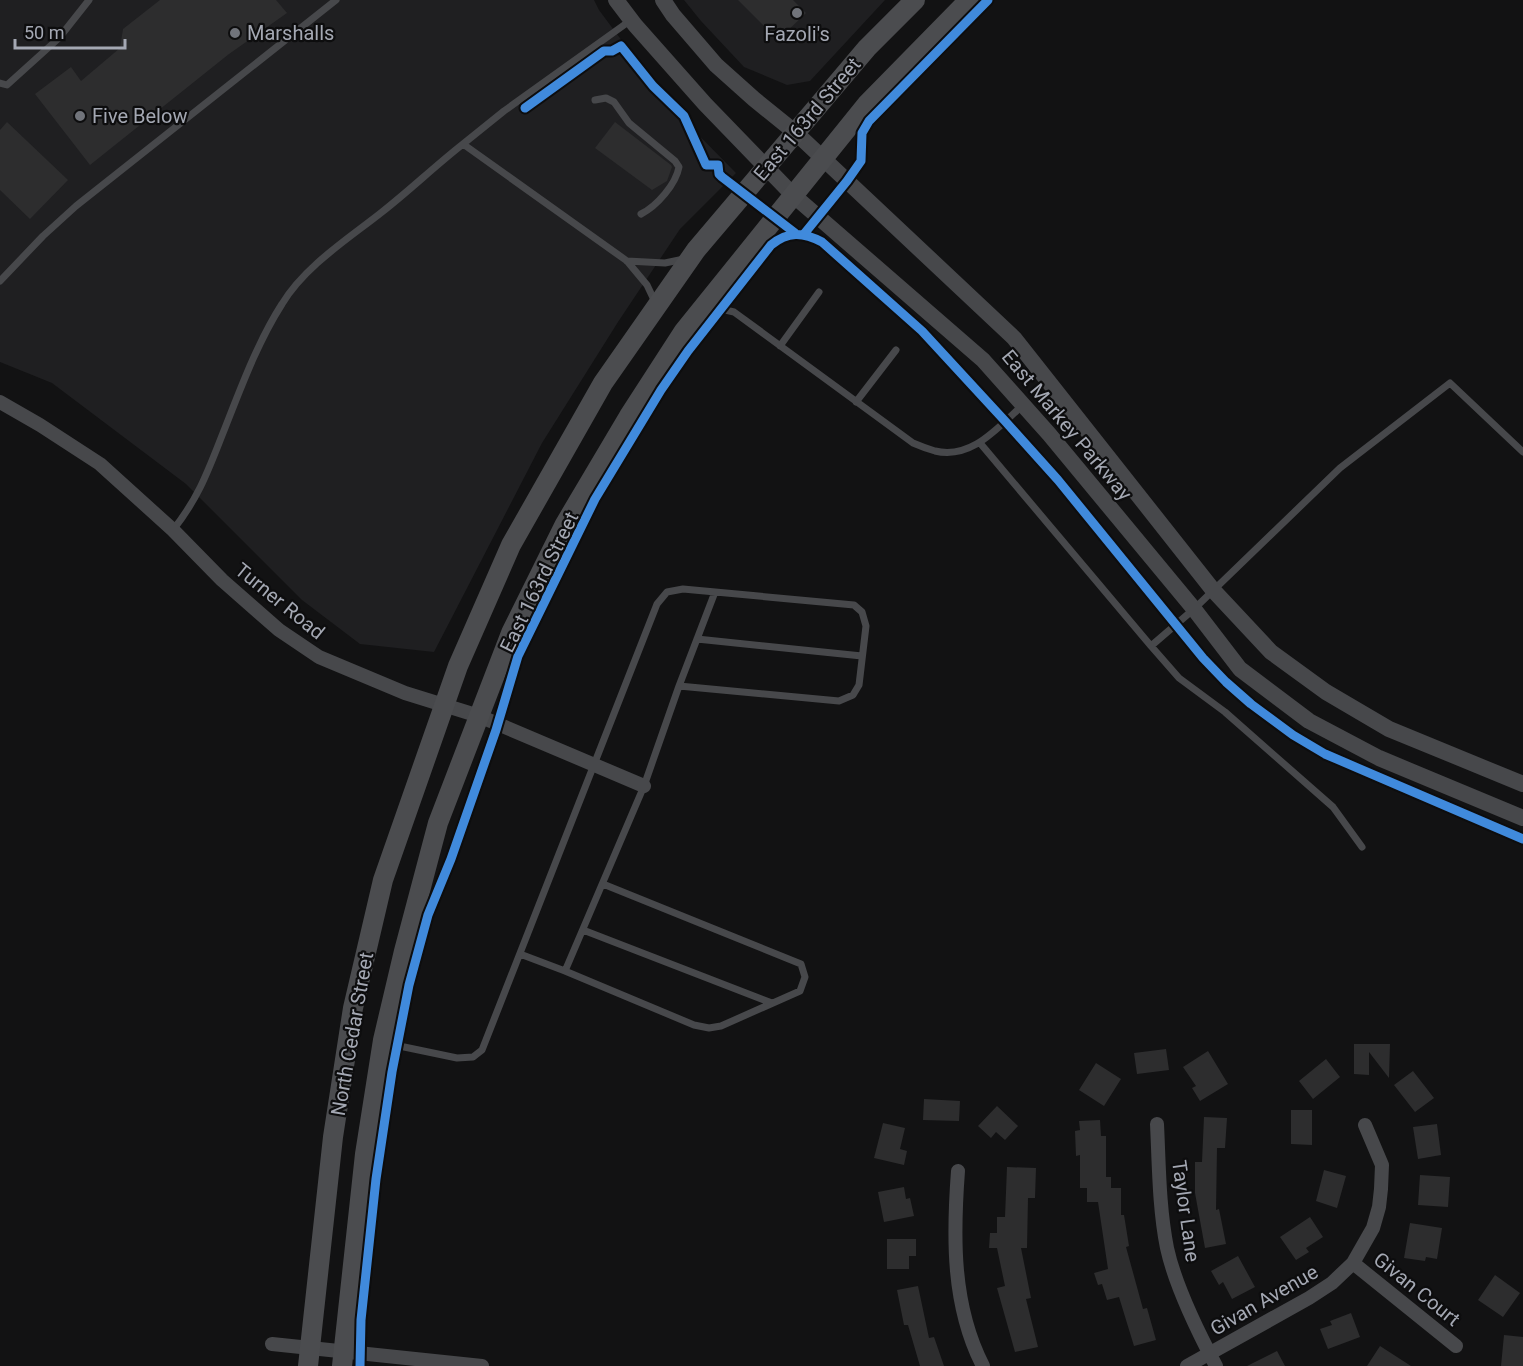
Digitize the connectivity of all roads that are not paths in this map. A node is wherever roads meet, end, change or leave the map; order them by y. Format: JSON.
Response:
{"nodes":[{"id":1,"x":89,"y":0,"type":"edge"},
{"id":2,"x":336,"y":0,"type":"edge"},
{"id":3,"x":616,"y":0,"type":"edge"},
{"id":4,"x":663,"y":0,"type":"edge"},
{"id":5,"x":915,"y":0,"type":"edge"},
{"id":6,"x":969,"y":0,"type":"edge"},
{"id":7,"x":631,"y":20,"type":"junction"},
{"id":8,"x":0,"y":83,"type":"edge"},
{"id":9,"x":595,"y":100,"type":"dead end"},
{"id":10,"x":796,"y":133,"type":"junction"},
{"id":11,"x":463,"y":144,"type":"junction"},
{"id":12,"x":823,"y":158,"type":"junction"},
{"id":13,"x":766,"y":168,"type":"junction"},
{"id":14,"x":794,"y":195,"type":"junction"},
{"id":15,"x":641,"y":214,"type":"dead end"},
{"id":16,"x":691,"y":257,"type":"junction"},
{"id":17,"x":627,"y":261,"type":"junction"},
{"id":18,"x":0,"y":281,"type":"edge"},
{"id":19,"x":819,"y":292,"type":"dead end"},
{"id":20,"x":657,"y":306,"type":"junction"},
{"id":21,"x":693,"y":320,"type":"junction"},
{"id":22,"x":780,"y":346,"type":"junction"},
{"id":23,"x":896,"y":350,"type":"dead end"},
{"id":24,"x":0,"y":402,"type":"edge"},
{"id":25,"x":856,"y":402,"type":"junction"},
{"id":26,"x":1023,"y":405,"type":"junction"},
{"id":27,"x":980,"y":443,"type":"junction"},
{"id":28,"x":1523,"y":452,"type":"edge"},
{"id":29,"x":173,"y":530,"type":"junction"},
{"id":30,"x":1213,"y":590,"type":"junction"},
{"id":31,"x":714,"y":592,"type":"junction"},
{"id":32,"x":1194,"y":609,"type":"junction"},
{"id":33,"x":697,"y":639,"type":"junction"},
{"id":34,"x":1151,"y":646,"type":"junction"},
{"id":35,"x":862,"y":656,"type":"junction"},
{"id":36,"x":679,"y":686,"type":"junction"},
{"id":37,"x":443,"y":708,"type":"junction"},
{"id":38,"x":478,"y":718,"type":"junction"},
{"id":39,"x":595,"y":765,"type":"junction"},
{"id":40,"x":1523,"y":784,"type":"edge"},
{"id":41,"x":644,"y":786,"type":"junction"},
{"id":42,"x":1523,"y":818,"type":"edge"},
{"id":43,"x":1362,"y":847,"type":"dead end"},
{"id":44,"x":603,"y":884,"type":"junction"},
{"id":45,"x":583,"y":930,"type":"junction"},
{"id":46,"x":520,"y":954,"type":"junction"},
{"id":47,"x":566,"y":971,"type":"junction"},
{"id":48,"x":772,"y":1003,"type":"junction"},
{"id":49,"x":382,"y":1043,"type":"junction"},
{"id":50,"x":1156,"y":1124,"type":"dead end"},
{"id":51,"x":1365,"y":1125,"type":"dead end"},
{"id":52,"x":958,"y":1171,"type":"dead end"},
{"id":53,"x":1353,"y":1263,"type":"junction"},
{"id":54,"x":272,"y":1344,"type":"dead end"},
{"id":55,"x":1456,"y":1346,"type":"dead end"},
{"id":56,"x":309,"y":1357,"type":"edge"},
{"id":57,"x":343,"y":1359,"type":"edge"},
{"id":58,"x":1213,"y":1360,"type":"edge"},
{"id":59,"x":482,"y":1366,"type":"edge"},
{"id":60,"x":984,"y":1366,"type":"edge"},
{"id":61,"x":1187,"y":1366,"type":"edge"}],
"edges":[{"from":1,"to":8,"type":"lane"},
{"from":2,"to":18,"type":"lane"},
{"from":3,"to":7,"type":"street","name":"East Markey Parkway"},
{"from":4,"to":10,"type":"street","name":"East Markey Parkway"},
{"from":5,"to":10,"type":"main road","name":"East 163rd Street"},
{"from":6,"to":12,"type":"main road","name":"East 163rd Street"},
{"from":7,"to":11,"type":"lane"},
{"from":7,"to":13,"type":"street","name":"East Markey Parkway"},
{"from":9,"to":15,"type":"lane"},
{"from":10,"to":12,"type":"street","name":"East Markey Parkway"},
{"from":10,"to":13,"type":"main road","name":"East 163rd Street"},
{"from":11,"to":17,"type":"lane"},
{"from":11,"to":29,"type":"lane"},
{"from":12,"to":14,"type":"main road","name":"East 163rd Street"},
{"from":12,"to":30,"type":"street","name":"East Markey Parkway"},
{"from":13,"to":14,"type":"street","name":"East Markey Parkway"},
{"from":13,"to":16,"type":"main road","name":"East 163rd Street"},
{"from":14,"to":21,"type":"main road","name":"East 163rd Street"},
{"from":14,"to":26,"type":"street","name":"East Markey Parkway"},
{"from":16,"to":17,"type":"lane"},
{"from":16,"to":20,"type":"main road","name":"East 163rd Street"},
{"from":17,"to":20,"type":"lane"},
{"from":19,"to":22,"type":"lane"},
{"from":20,"to":37,"type":"main road","name":"East 163rd Street"},
{"from":21,"to":22,"type":"lane"},
{"from":21,"to":38,"type":"main road","name":"East 163rd Street"},
{"from":22,"to":25,"type":"lane"},
{"from":23,"to":25,"type":"lane"},
{"from":24,"to":29,"type":"street","name":"Turner Road"},
{"from":25,"to":27,"type":"lane"},
{"from":26,"to":27,"type":"lane"},
{"from":26,"to":32,"type":"street","name":"East Markey Parkway"},
{"from":27,"to":34,"type":"lane"},
{"from":28,"to":30,"type":"lane"},
{"from":29,"to":37,"type":"street","name":"Turner Road"},
{"from":30,"to":32,"type":"lane"},
{"from":30,"to":40,"type":"street","name":"East Markey Parkway"},
{"from":31,"to":33,"type":"lane"},
{"from":31,"to":35,"type":"lane"},
{"from":31,"to":39,"type":"lane"},
{"from":32,"to":34,"type":"lane"},
{"from":32,"to":42,"type":"street","name":"East Markey Parkway"},
{"from":33,"to":35,"type":"lane"},
{"from":33,"to":36,"type":"lane"},
{"from":34,"to":43,"type":"lane"},
{"from":35,"to":36,"type":"lane"},
{"from":36,"to":41,"type":"lane"},
{"from":37,"to":38,"type":"street","name":"Turner Road"},
{"from":37,"to":56,"type":"main road","name":"North Cedar Street"},
{"from":38,"to":39,"type":"street","name":"Turner Road"},
{"from":38,"to":49,"type":"main road","name":"North Cedar Street"},
{"from":39,"to":41,"type":"street","name":"Turner Road"},
{"from":39,"to":46,"type":"lane"},
{"from":41,"to":44,"type":"lane"},
{"from":44,"to":45,"type":"lane"},
{"from":44,"to":48,"type":"lane"},
{"from":45,"to":47,"type":"lane"},
{"from":45,"to":48,"type":"lane"},
{"from":46,"to":47,"type":"lane"},
{"from":46,"to":49,"type":"lane"},
{"from":47,"to":48,"type":"lane"},
{"from":49,"to":57,"type":"main road","name":"North Cedar Street"},
{"from":50,"to":58,"type":"street","name":"Taylor Lane"},
{"from":51,"to":53,"type":"street","name":"Givan Avenue"},
{"from":52,"to":60,"type":"street"},
{"from":53,"to":55,"type":"street","name":"Givan Court"},
{"from":53,"to":58,"type":"street","name":"Givan Avenue"},
{"from":54,"to":56,"type":"street"},
{"from":56,"to":57,"type":"street"},
{"from":57,"to":59,"type":"street"},
{"from":58,"to":61,"type":"street","name":"Givan Avenue"}]}
